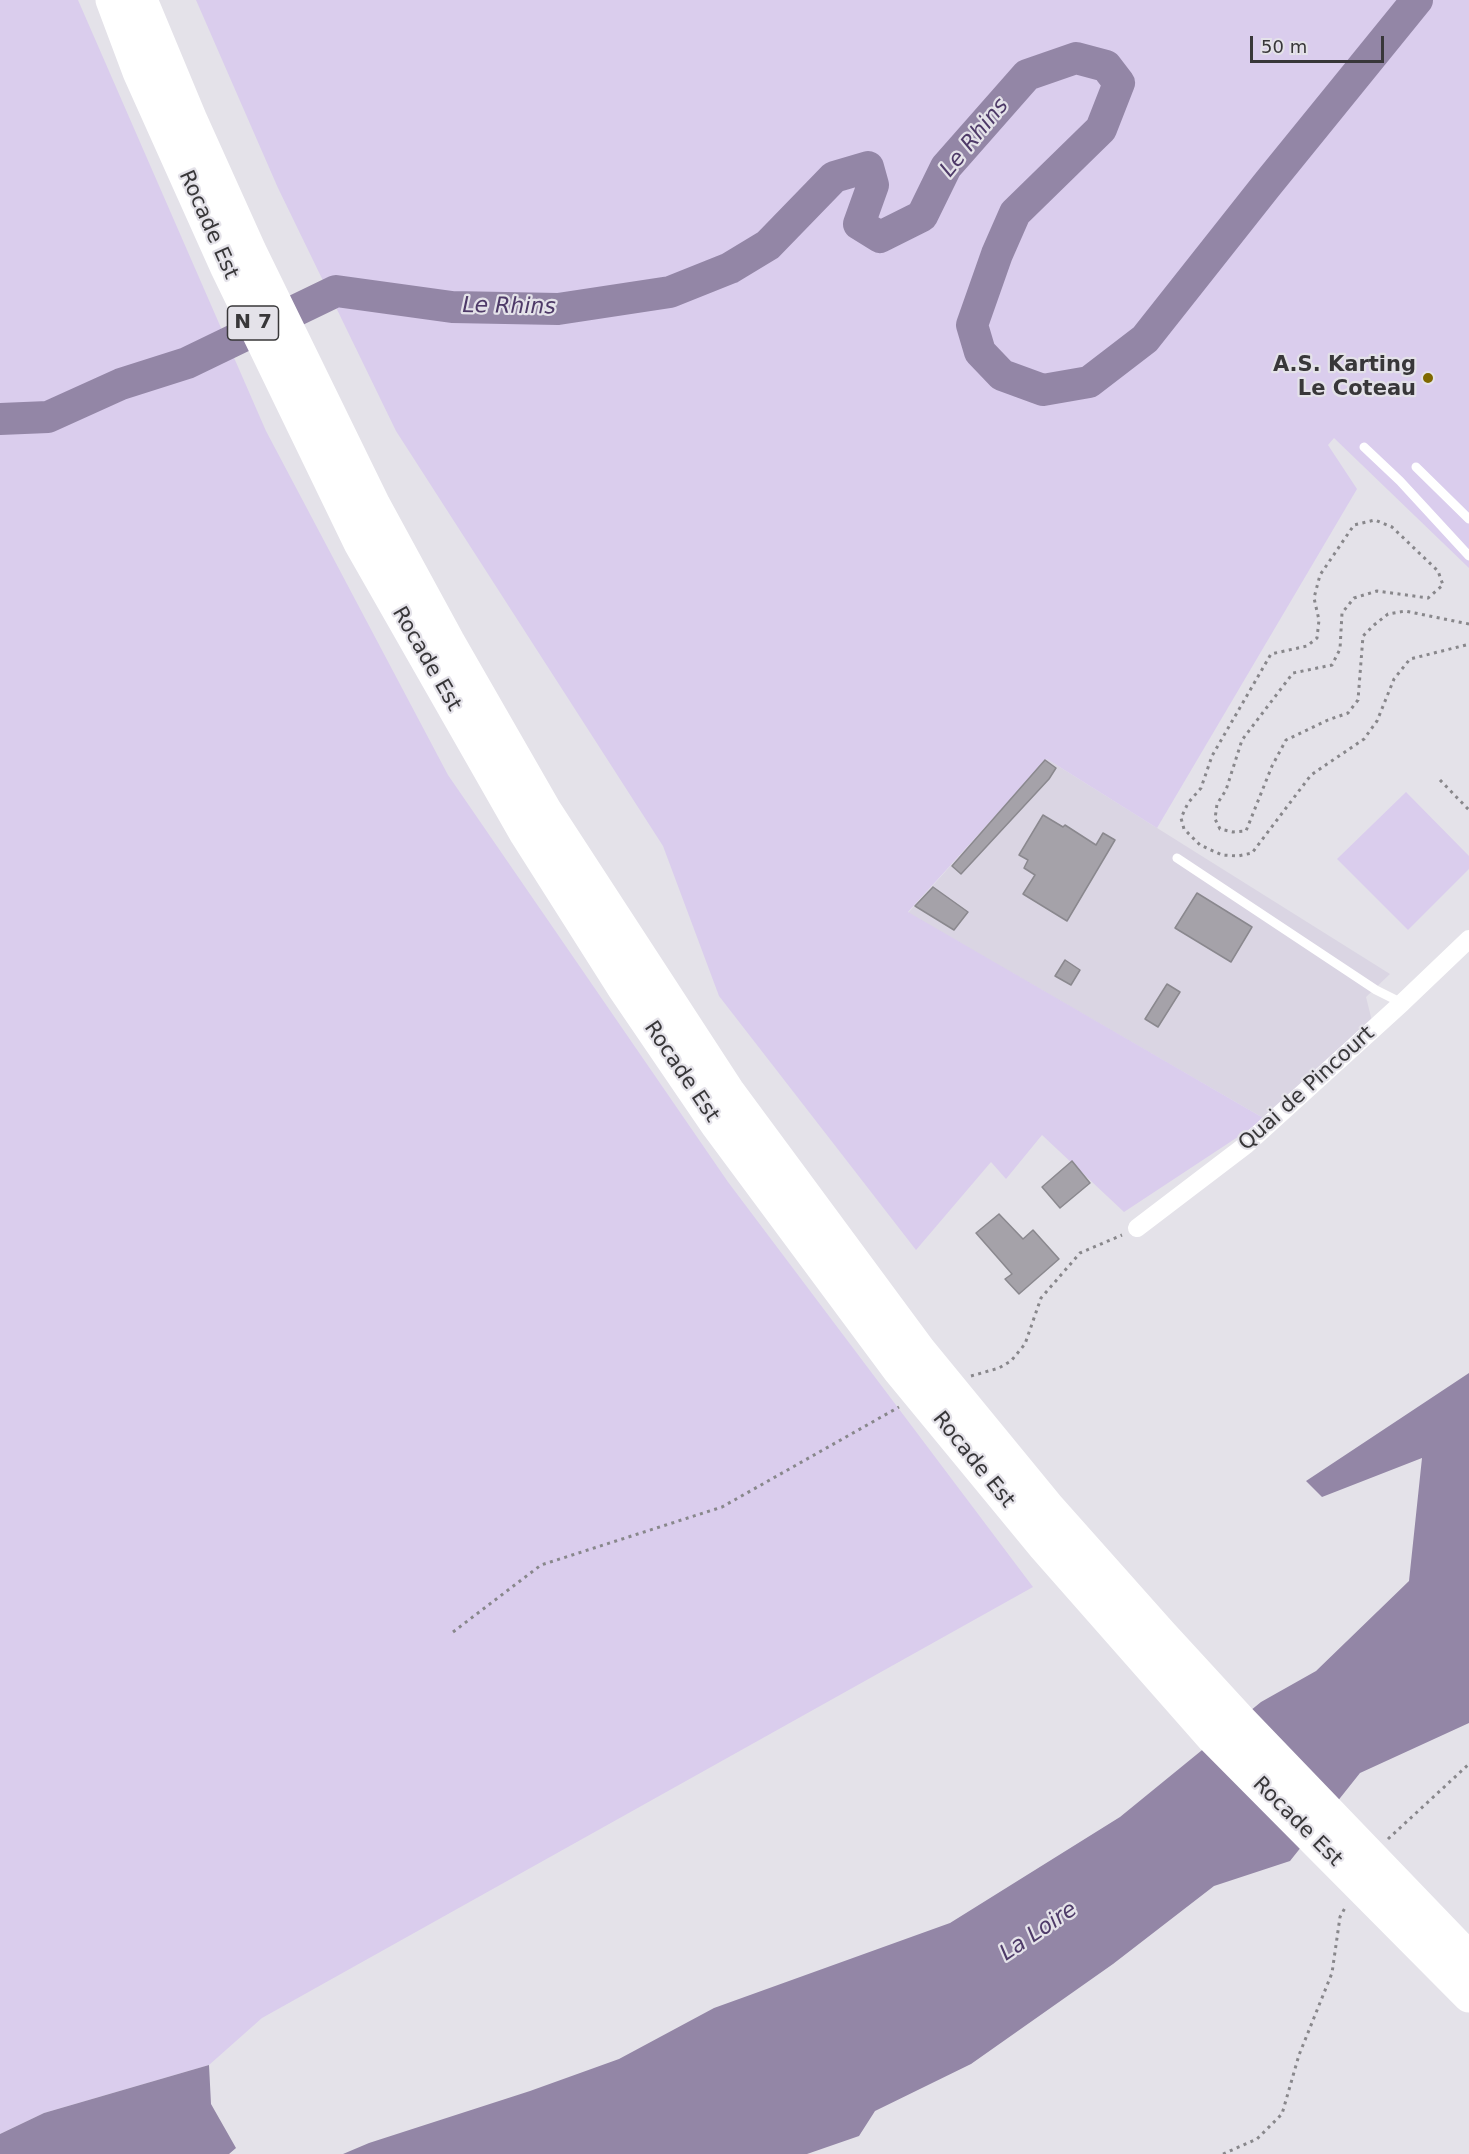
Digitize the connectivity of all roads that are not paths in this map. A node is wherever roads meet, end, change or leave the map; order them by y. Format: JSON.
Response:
{"nodes":[{"id":1,"x":112,"y":0,"type":"edge"},
{"id":2,"x":141,"y":0,"type":"edge"},
{"id":3,"x":238,"y":259,"type":"junction"},
{"id":4,"x":1364,"y":447,"type":"dead end"},
{"id":5,"x":1416,"y":467,"type":"dead end"},
{"id":6,"x":1469,"y":519,"type":"edge"},
{"id":7,"x":1469,"y":556,"type":"edge"},
{"id":8,"x":1177,"y":858,"type":"dead end"},
{"id":9,"x":1469,"y":939,"type":"edge"},
{"id":10,"x":1402,"y":1003,"type":"junction"},
{"id":11,"x":1137,"y":1228,"type":"road end"},
{"id":12,"x":1396,"y":1903,"type":"junction"},
{"id":13,"x":1469,"y":1958,"type":"edge"},
{"id":14,"x":1469,"y":1996,"type":"edge"}],
"edges":[{"from":1,"to":3,"type":"highway","name":"Rocade Est"},
{"from":2,"to":3,"type":"highway","name":"Rocade Est"},
{"from":3,"to":12,"type":"highway","name":"Rocade Est","number":"N 7"},
{"from":4,"to":7,"type":"lane"},
{"from":5,"to":6,"type":"lane"},
{"from":8,"to":10,"type":"lane"},
{"from":9,"to":10,"type":"street","name":"Quai de Pincourt"},
{"from":10,"to":11,"type":"street","name":"Quai de Pincourt"},
{"from":12,"to":13,"type":"highway","name":"Rocade Est"},
{"from":12,"to":14,"type":"highway","name":"Rocade Est"}]}
